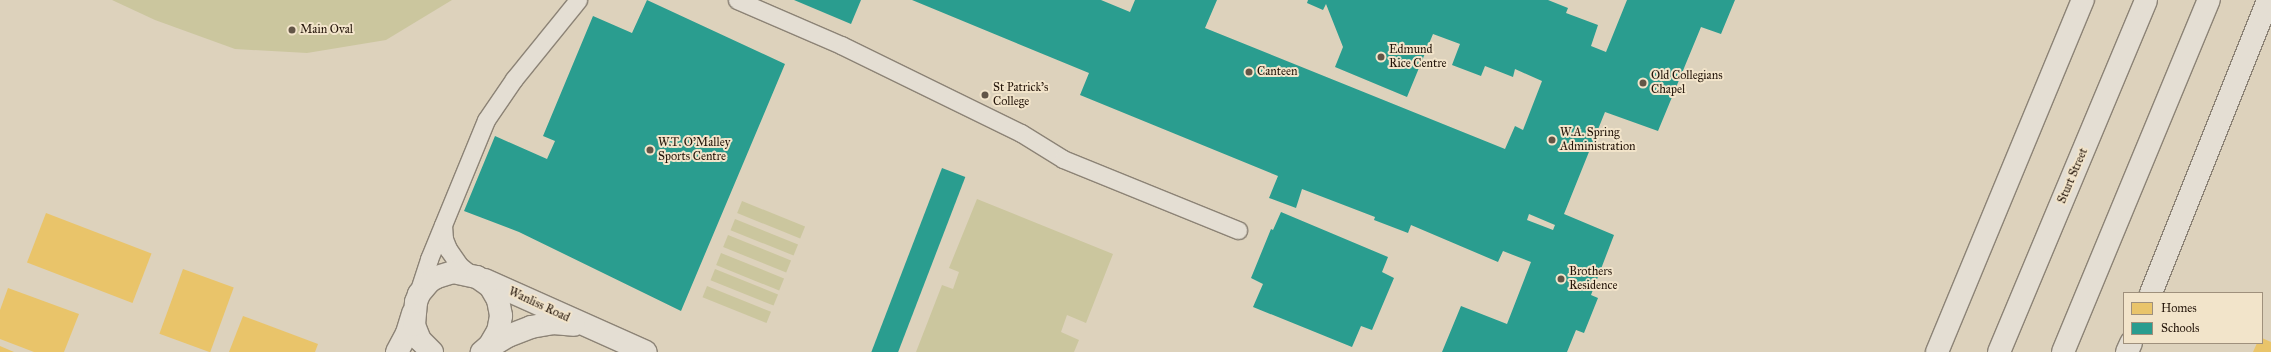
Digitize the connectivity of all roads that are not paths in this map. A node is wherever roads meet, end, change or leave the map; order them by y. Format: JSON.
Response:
{"nodes":[{"id":1,"x":578,"y":0,"type":"edge"},
{"id":2,"x":737,"y":0,"type":"edge"},
{"id":3,"x":2083,"y":0,"type":"edge"},
{"id":4,"x":2146,"y":0,"type":"edge"},
{"id":5,"x":2209,"y":0,"type":"edge"},
{"id":6,"x":2268,"y":0,"type":"edge"},
{"id":7,"x":446,"y":217,"type":"junction"},
{"id":8,"x":1238,"y":230,"type":"dead end"},
{"id":9,"x":474,"y":275,"type":"junction"},
{"id":10,"x":2151,"y":292,"type":"edge"},
{"id":11,"x":415,"y":306,"type":"junction"},
{"id":12,"x":600,"y":332,"type":"junction"},
{"id":13,"x":483,"y":351,"type":"edge"},
{"id":14,"x":397,"y":352,"type":"edge"},
{"id":15,"x":432,"y":352,"type":"edge"},
{"id":16,"x":646,"y":352,"type":"edge"},
{"id":17,"x":1937,"y":352,"type":"edge"},
{"id":18,"x":1999,"y":352,"type":"edge"},
{"id":19,"x":2063,"y":352,"type":"edge"}],
"edges":[{"from":1,"to":7,"type":"lane"},
{"from":2,"to":8,"type":"lane"},
{"from":3,"to":17,"type":"street"},
{"from":4,"to":18,"type":"street","name":"Sturt Street"},
{"from":5,"to":19,"type":"street"},
{"from":6,"to":10,"type":"street"},
{"from":7,"to":9,"type":"lane"},
{"from":7,"to":11,"type":"lane"},
{"from":9,"to":11,"type":"street"},
{"from":9,"to":12,"type":"street","name":"Wanliss Road"},
{"from":9,"to":13,"type":"street"},
{"from":11,"to":14,"type":"street"},
{"from":11,"to":15,"type":"street"},
{"from":12,"to":13,"type":"street","name":"Wanliss Road"},
{"from":12,"to":16,"type":"street","name":"Wanliss Road"}]}
